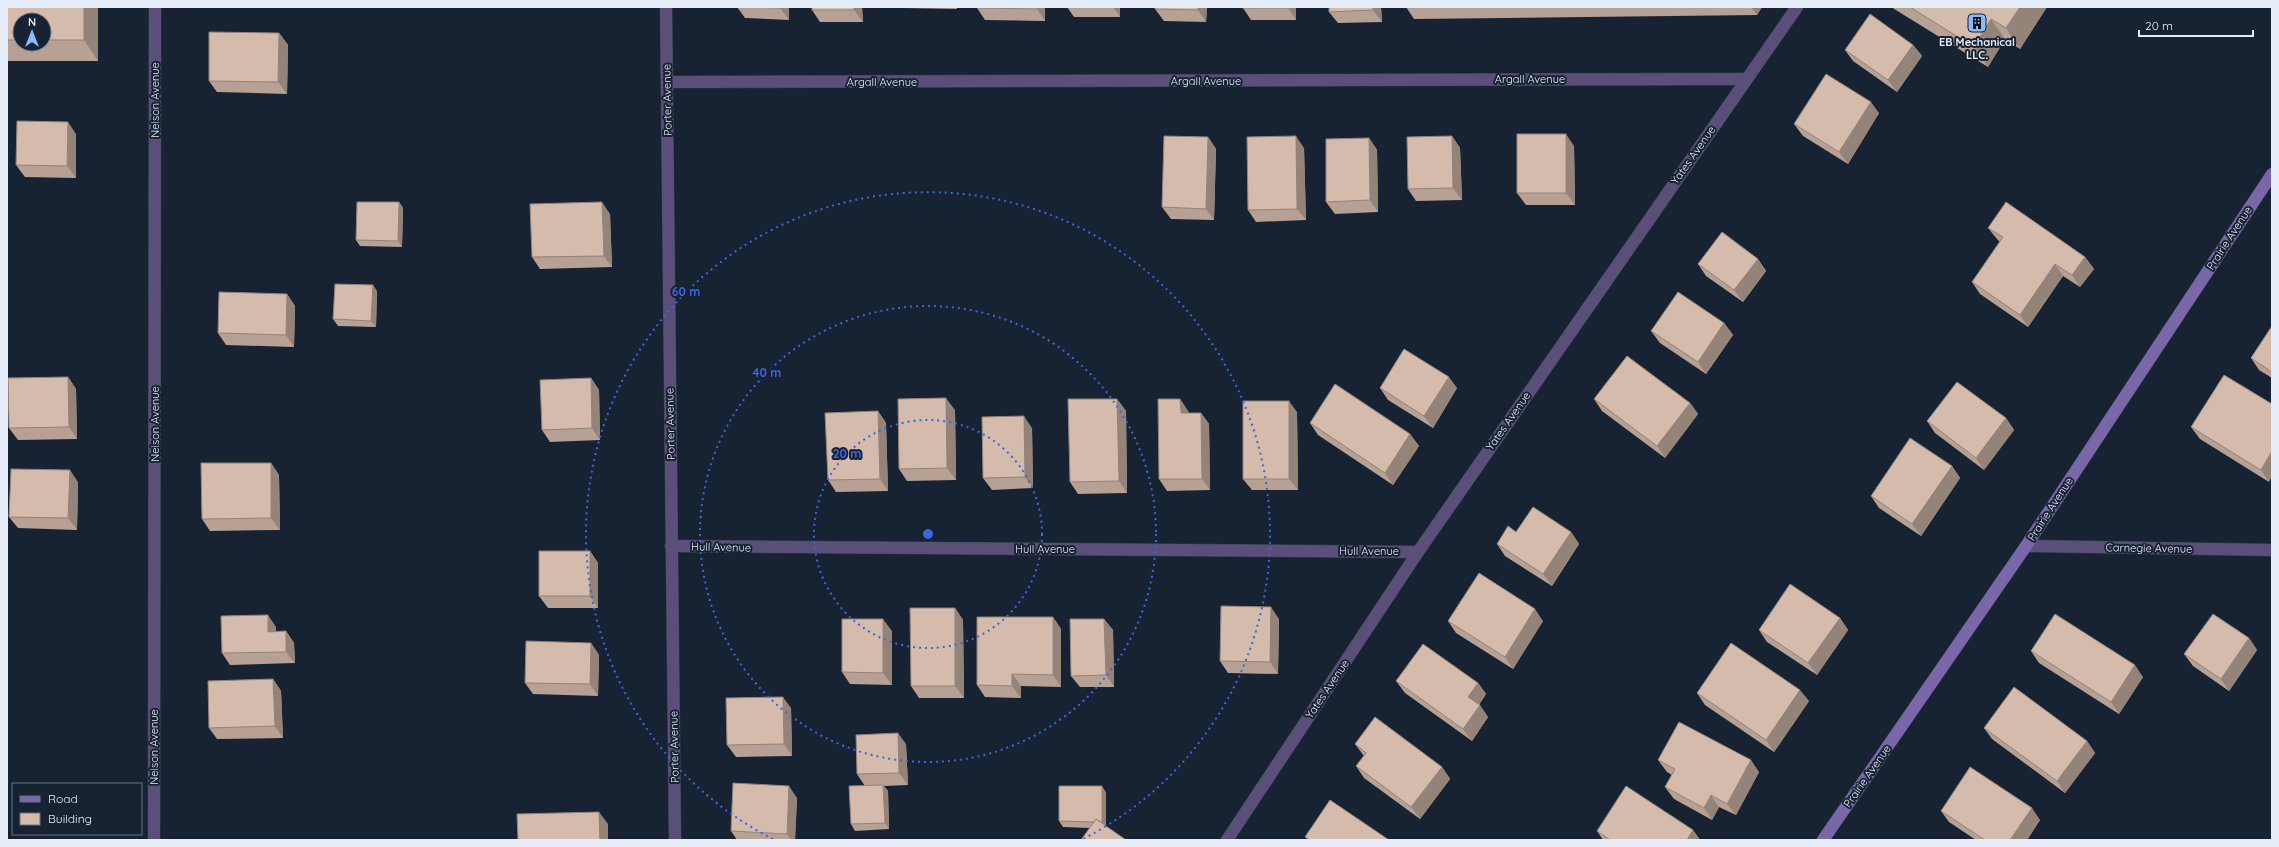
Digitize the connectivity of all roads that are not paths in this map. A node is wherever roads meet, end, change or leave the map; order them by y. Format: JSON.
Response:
{"nodes":[{"id":1,"x":155,"y":7,"type":"edge"},
{"id":2,"x":666,"y":7,"type":"edge"},
{"id":3,"x":1797,"y":7,"type":"edge"},
{"id":4,"x":1746,"y":78,"type":"junction"},
{"id":5,"x":667,"y":82,"type":"junction"},
{"id":6,"x":2272,"y":174,"type":"edge"},
{"id":7,"x":672,"y":546,"type":"junction"},
{"id":8,"x":2026,"y":546,"type":"junction"},
{"id":9,"x":2272,"y":550,"type":"edge"},
{"id":10,"x":1418,"y":552,"type":"junction"},
{"id":11,"x":154,"y":840,"type":"edge"},
{"id":12,"x":675,"y":840,"type":"edge"},
{"id":13,"x":1227,"y":840,"type":"edge"},
{"id":14,"x":1823,"y":840,"type":"edge"}],
"edges":[{"from":1,"to":11,"type":"street","name":"Nelson Avenue"},
{"from":2,"to":5,"type":"street","name":"Porter Avenue"},
{"from":3,"to":4,"type":"street","name":"Yates Avenue"},
{"from":4,"to":5,"type":"street","name":"Argall Avenue"},
{"from":4,"to":10,"type":"street","name":"Yates Avenue"},
{"from":5,"to":7,"type":"street","name":"Porter Avenue"},
{"from":6,"to":8,"type":"main road","name":"Prairie Avenue"},
{"from":7,"to":10,"type":"street","name":"Hull Avenue"},
{"from":7,"to":12,"type":"street","name":"Porter Avenue"},
{"from":8,"to":9,"type":"street","name":"Carnegie Avenue"},
{"from":8,"to":14,"type":"main road","name":"Prairie Avenue"},
{"from":10,"to":13,"type":"street","name":"Yates Avenue"}]}
